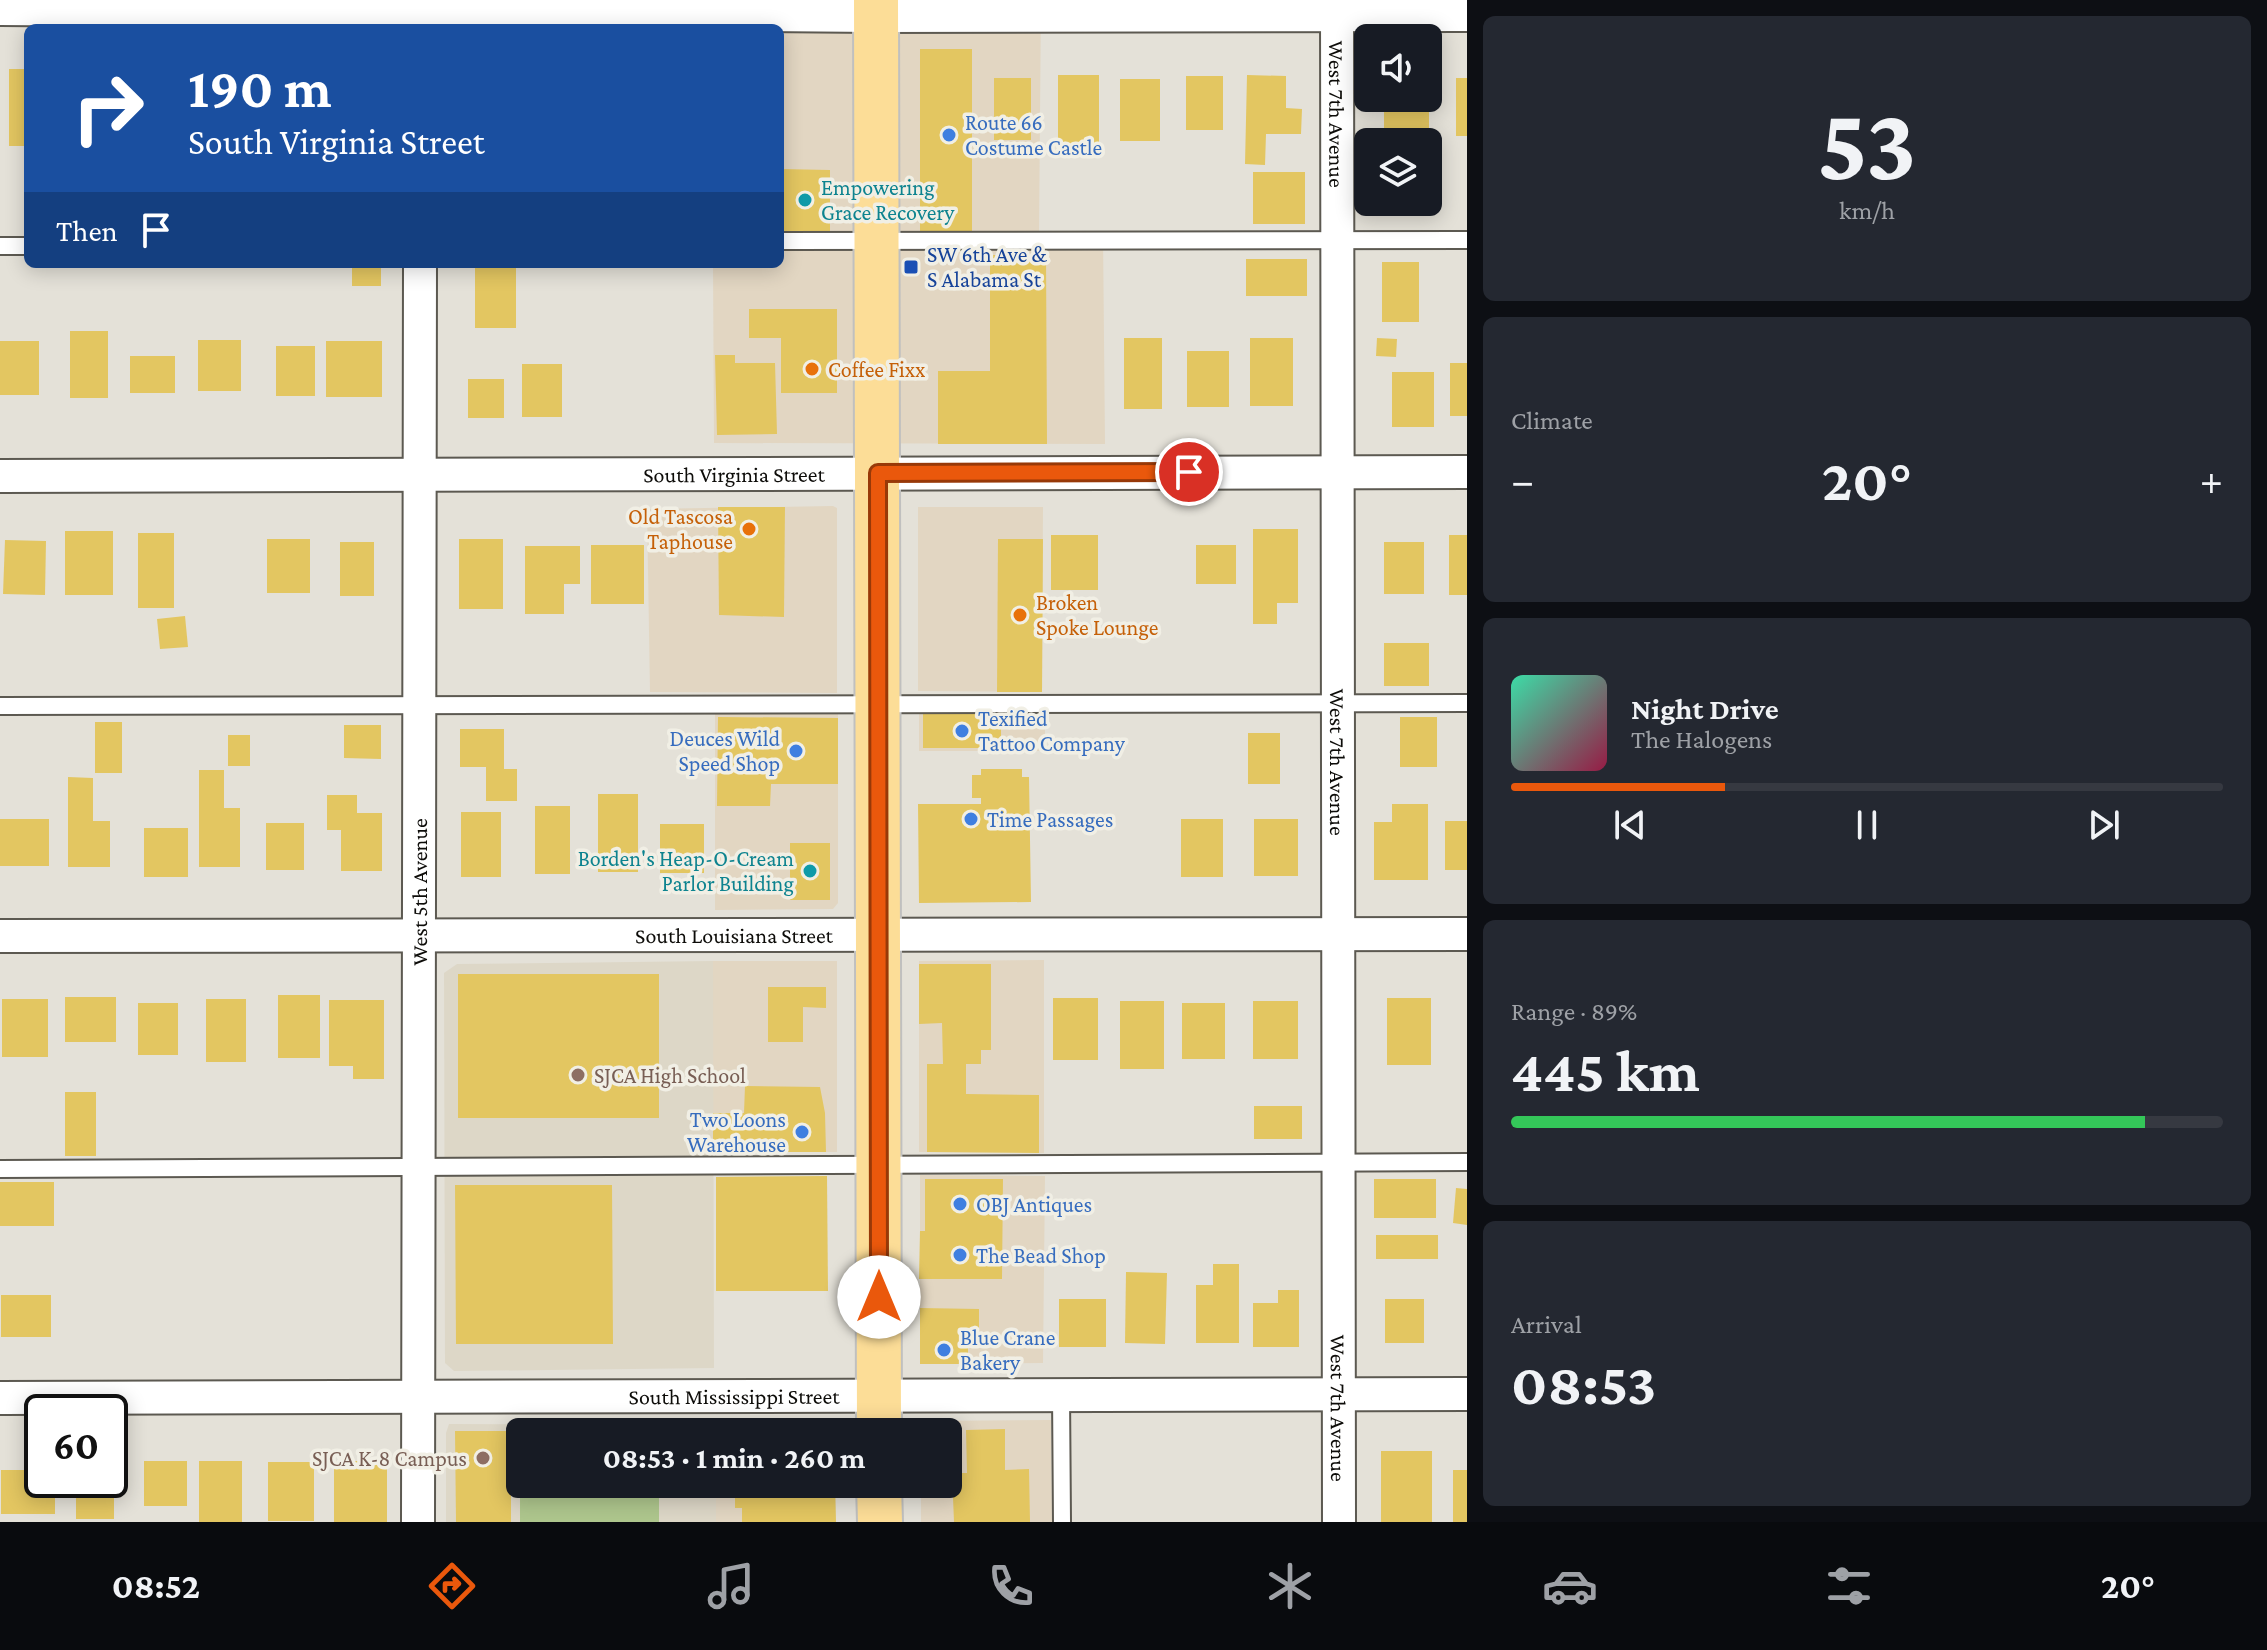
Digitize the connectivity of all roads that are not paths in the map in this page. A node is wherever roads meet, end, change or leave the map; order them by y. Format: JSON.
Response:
{"nodes":[{"id":1,"x":1337,"y":7,"type":"edge"},
{"id":2,"x":876,"y":8,"type":"edge"},
{"id":3,"x":0,"y":9,"type":"edge"},
{"id":4,"x":420,"y":14,"type":"edge"},
{"id":5,"x":1467,"y":15,"type":"edge"},
{"id":6,"x":877,"y":240,"type":"junction"},
{"id":7,"x":1338,"y":240,"type":"junction"},
{"id":8,"x":1467,"y":240,"type":"edge"},
{"id":9,"x":784,"y":241,"type":"edge"},
{"id":10,"x":0,"y":246,"type":"edge"},
{"id":11,"x":24,"y":246,"type":"edge"},
{"id":12,"x":420,"y":268,"type":"edge"},
{"id":13,"x":1338,"y":472,"type":"junction"},
{"id":14,"x":1467,"y":472,"type":"edge"},
{"id":15,"x":878,"y":473,"type":"junction"},
{"id":16,"x":418,"y":474,"type":"junction"},
{"id":17,"x":0,"y":476,"type":"edge"},
{"id":18,"x":420,"y":703,"type":"junction"},
{"id":19,"x":879,"y":703,"type":"junction"},
{"id":20,"x":1340,"y":703,"type":"junction"},
{"id":21,"x":1467,"y":703,"type":"edge"},
{"id":22,"x":0,"y":706,"type":"edge"},
{"id":23,"x":1340,"y":934,"type":"junction"},
{"id":24,"x":1467,"y":934,"type":"edge"},
{"id":25,"x":880,"y":935,"type":"junction"},
{"id":26,"x":0,"y":936,"type":"edge"},
{"id":27,"x":419,"y":936,"type":"junction"},
{"id":28,"x":1467,"y":1162,"type":"edge"},
{"id":29,"x":1340,"y":1163,"type":"junction"},
{"id":30,"x":879,"y":1165,"type":"junction"},
{"id":31,"x":0,"y":1169,"type":"edge"},
{"id":32,"x":420,"y":1169,"type":"junction"},
{"id":33,"x":1061,"y":1394,"type":"junction"},
{"id":34,"x":1339,"y":1394,"type":"junction"},
{"id":35,"x":1467,"y":1394,"type":"edge"},
{"id":36,"x":418,"y":1396,"type":"junction"},
{"id":37,"x":0,"y":1398,"type":"edge"},
{"id":38,"x":879,"y":1414,"type":"edge"},
{"id":39,"x":879,"y":1498,"type":"edge"},
{"id":40,"x":418,"y":1522,"type":"edge"},
{"id":41,"x":880,"y":1522,"type":"edge"},
{"id":42,"x":1062,"y":1522,"type":"edge"},
{"id":43,"x":1339,"y":1522,"type":"edge"}],
"edges":[{"from":1,"to":2,"type":"street"},
{"from":1,"to":5,"type":"street"},
{"from":1,"to":7,"type":"street","name":"West 7th Avenue"},
{"from":2,"to":4,"type":"street"},
{"from":2,"to":6,"type":"main road"},
{"from":3,"to":4,"type":"street"},
{"from":6,"to":7,"type":"lane"},
{"from":6,"to":9,"type":"lane"},
{"from":6,"to":15,"type":"main road"},
{"from":7,"to":8,"type":"lane"},
{"from":7,"to":13,"type":"street","name":"West 7th Avenue"},
{"from":10,"to":11,"type":"lane"},
{"from":12,"to":16,"type":"street","name":"West 5th Avenue"},
{"from":13,"to":14,"type":"street","name":"South Virginia Street"},
{"from":13,"to":15,"type":"street","name":"South Virginia Street"},
{"from":13,"to":20,"type":"street","name":"West 7th Avenue"},
{"from":15,"to":16,"type":"street","name":"South Virginia Street"},
{"from":15,"to":19,"type":"main road"},
{"from":16,"to":17,"type":"street","name":"South Virginia Street"},
{"from":16,"to":18,"type":"street","name":"West 5th Avenue"},
{"from":18,"to":19,"type":"lane"},
{"from":18,"to":22,"type":"lane"},
{"from":18,"to":27,"type":"street","name":"West 5th Avenue"},
{"from":19,"to":20,"type":"lane"},
{"from":19,"to":25,"type":"main road"},
{"from":20,"to":21,"type":"lane"},
{"from":20,"to":23,"type":"street","name":"West 7th Avenue"},
{"from":23,"to":24,"type":"street","name":"South Louisiana Street"},
{"from":23,"to":25,"type":"street","name":"South Louisiana Street"},
{"from":23,"to":29,"type":"street","name":"West 7th Avenue"},
{"from":25,"to":27,"type":"street","name":"South Louisiana Street"},
{"from":25,"to":30,"type":"main road"},
{"from":26,"to":27,"type":"street","name":"South Louisiana Street"},
{"from":27,"to":32,"type":"street","name":"West 5th Avenue"},
{"from":28,"to":29,"type":"lane"},
{"from":29,"to":30,"type":"lane"},
{"from":29,"to":34,"type":"street","name":"West 7th Avenue"},
{"from":30,"to":32,"type":"lane"},
{"from":30,"to":38,"type":"main road"},
{"from":31,"to":32,"type":"lane"},
{"from":32,"to":36,"type":"street","name":"West 5th Avenue"},
{"from":33,"to":34,"type":"street","name":"South Mississippi Street"},
{"from":33,"to":38,"type":"street","name":"South Mississippi Street"},
{"from":33,"to":42,"type":"lane"},
{"from":34,"to":35,"type":"street","name":"South Mississippi Street"},
{"from":34,"to":43,"type":"street","name":"West 7th Avenue"},
{"from":36,"to":37,"type":"street","name":"South Mississippi Street"},
{"from":36,"to":38,"type":"street","name":"South Mississippi Street"},
{"from":36,"to":40,"type":"street","name":"West 5th Avenue"},
{"from":39,"to":41,"type":"main road"}]}
